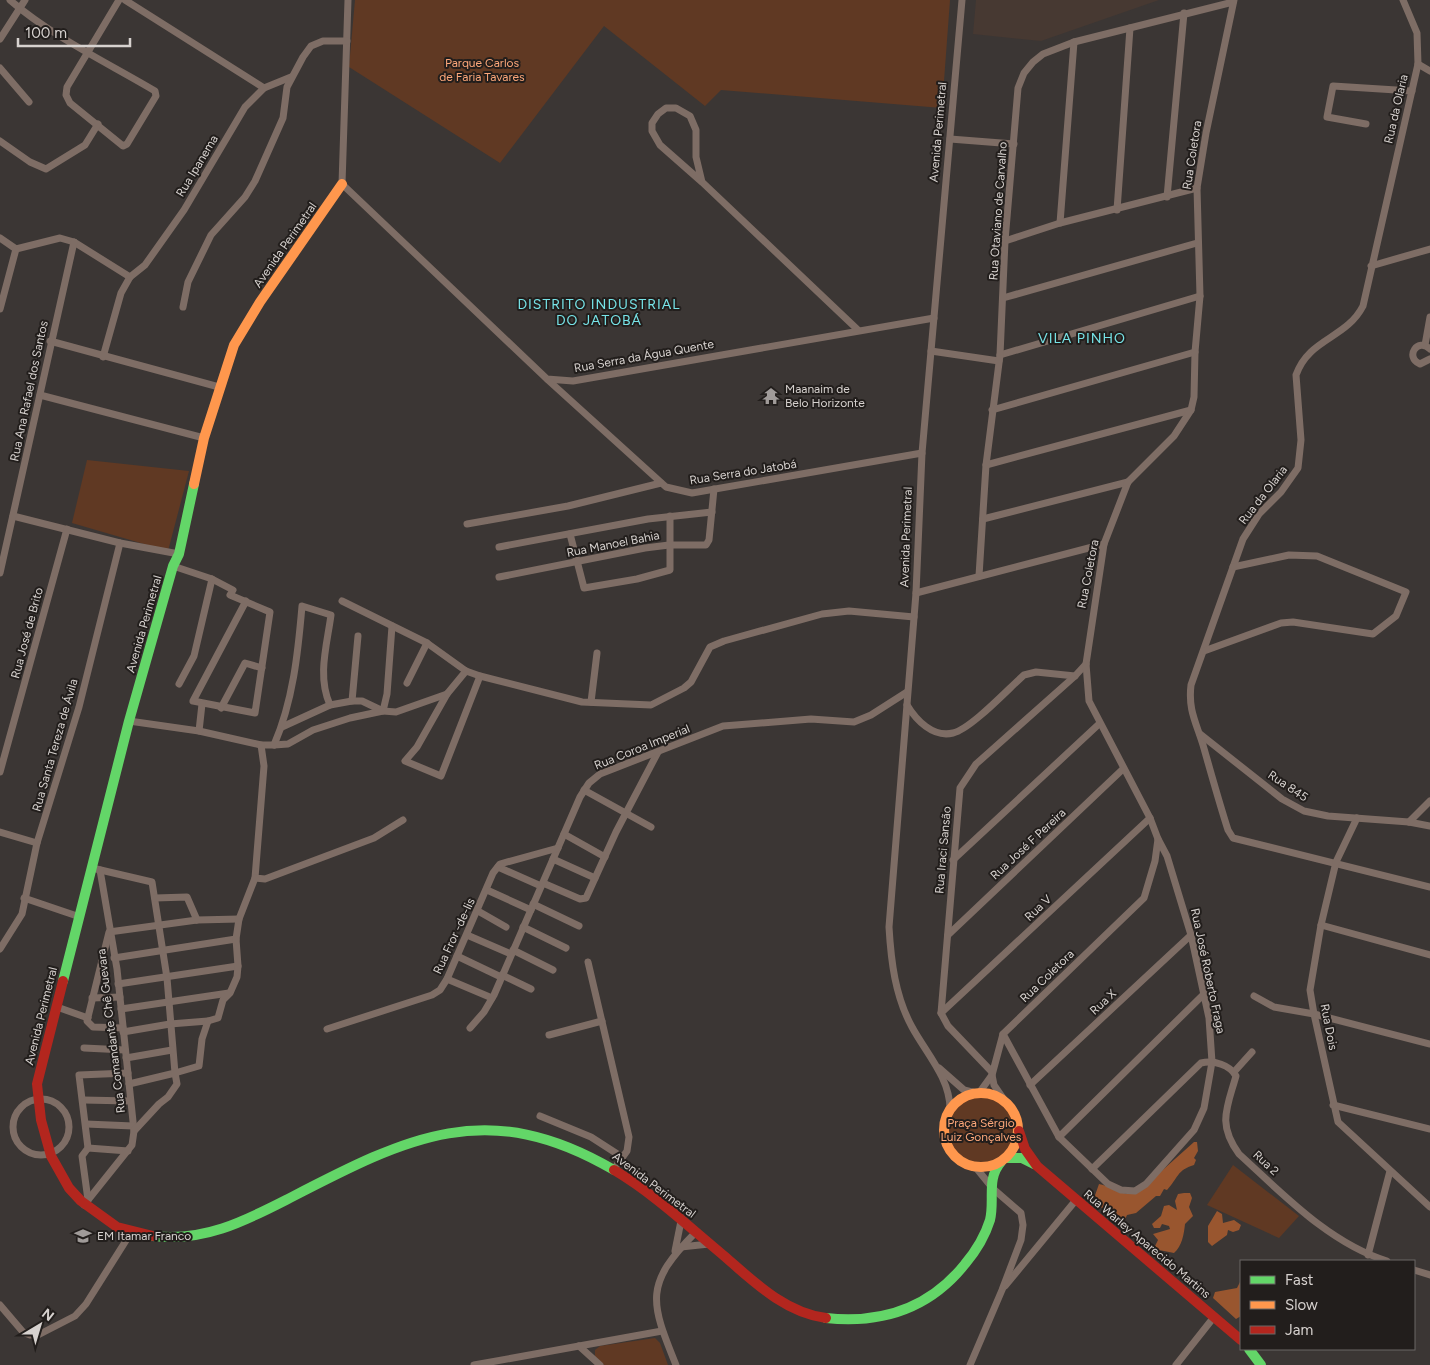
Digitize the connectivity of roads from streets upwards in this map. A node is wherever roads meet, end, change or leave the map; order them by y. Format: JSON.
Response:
{"nodes":[{"id":1,"x":10,"y":0,"type":"edge"},
{"id":2,"x":24,"y":0,"type":"edge"},
{"id":3,"x":119,"y":0,"type":"edge"},
{"id":4,"x":125,"y":0,"type":"edge"},
{"id":5,"x":348,"y":0,"type":"edge"},
{"id":6,"x":962,"y":0,"type":"edge"},
{"id":7,"x":1403,"y":0,"type":"edge"},
{"id":8,"x":1234,"y":1,"type":"edge"},
{"id":9,"x":19,"y":8,"type":"junction"},
{"id":10,"x":1184,"y":13,"type":"junction"},
{"id":11,"x":1130,"y":28,"type":"junction"},
{"id":12,"x":0,"y":39,"type":"edge"},
{"id":13,"x":347,"y":41,"type":"junction"},
{"id":14,"x":1074,"y":42,"type":"junction"},
{"id":15,"x":89,"y":52,"type":"junction"},
{"id":16,"x":1418,"y":64,"type":"junction"},
{"id":17,"x":0,"y":68,"type":"edge"},
{"id":18,"x":1430,"y":71,"type":"edge"},
{"id":19,"x":292,"y":77,"type":"junction"},
{"id":20,"x":264,"y":88,"type":"junction"},
{"id":21,"x":1412,"y":91,"type":"junction"},
{"id":22,"x":29,"y":102,"type":"dead end"},
{"id":23,"x":98,"y":124,"type":"junction"},
{"id":24,"x":1366,"y":124,"type":"dead end"},
{"id":25,"x":950,"y":139,"type":"junction"},
{"id":26,"x":0,"y":141,"type":"edge"},
{"id":27,"x":1014,"y":144,"type":"junction"},
{"id":28,"x":702,"y":182,"type":"junction"},
{"id":29,"x":342,"y":184,"type":"junction"},
{"id":30,"x":1197,"y":188,"type":"junction"},
{"id":31,"x":1167,"y":197,"type":"junction"},
{"id":32,"x":1117,"y":210,"type":"junction"},
{"id":33,"x":1060,"y":223,"type":"junction"},
{"id":34,"x":1371,"y":225,"type":"dead end"},
{"id":35,"x":1380,"y":228,"type":"junction"},
{"id":36,"x":0,"y":238,"type":"edge"},
{"id":37,"x":1005,"y":241,"type":"junction"},
{"id":38,"x":74,"y":242,"type":"junction"},
{"id":39,"x":1197,"y":243,"type":"junction"},
{"id":40,"x":16,"y":249,"type":"junction"},
{"id":41,"x":1430,"y":249,"type":"edge"},
{"id":42,"x":1372,"y":266,"type":"junction"},
{"id":43,"x":130,"y":277,"type":"junction"},
{"id":44,"x":1200,"y":296,"type":"junction"},
{"id":45,"x":1004,"y":298,"type":"junction"},
{"id":46,"x":182,"y":306,"type":"dead end"},
{"id":47,"x":0,"y":307,"type":"edge"},
{"id":48,"x":1430,"y":317,"type":"edge"},
{"id":49,"x":934,"y":318,"type":"junction"},
{"id":50,"x":858,"y":330,"type":"junction"},
{"id":51,"x":50,"y":341,"type":"junction"},
{"id":52,"x":1427,"y":347,"type":"edge"},
{"id":53,"x":931,"y":351,"type":"junction"},
{"id":54,"x":1195,"y":352,"type":"junction"},
{"id":55,"x":103,"y":357,"type":"junction"},
{"id":56,"x":999,"y":358,"type":"junction"},
{"id":57,"x":1430,"y":359,"type":"edge"},
{"id":58,"x":547,"y":379,"type":"junction"},
{"id":59,"x":219,"y":387,"type":"junction"},
{"id":60,"x":40,"y":395,"type":"junction"},
{"id":61,"x":992,"y":410,"type":"junction"},
{"id":62,"x":1191,"y":410,"type":"junction"},
{"id":63,"x":204,"y":438,"type":"junction"},
{"id":64,"x":922,"y":453,"type":"junction"},
{"id":65,"x":986,"y":465,"type":"junction"},
{"id":66,"x":1128,"y":482,"type":"junction"},
{"id":67,"x":661,"y":483,"type":"junction"},
{"id":68,"x":714,"y":489,"type":"junction"},
{"id":69,"x":712,"y":512,"type":"junction"},
{"id":70,"x":13,"y":516,"type":"junction"},
{"id":71,"x":670,"y":516,"type":"junction"},
{"id":72,"x":983,"y":519,"type":"junction"},
{"id":73,"x":467,"y":524,"type":"dead end"},
{"id":74,"x":67,"y":529,"type":"junction"},
{"id":75,"x":570,"y":534,"type":"junction"},
{"id":76,"x":120,"y":543,"type":"junction"},
{"id":77,"x":1104,"y":544,"type":"junction"},
{"id":78,"x":669,"y":545,"type":"junction"},
{"id":79,"x":499,"y":547,"type":"dead end"},
{"id":80,"x":178,"y":554,"type":"junction"},
{"id":81,"x":577,"y":562,"type":"junction"},
{"id":82,"x":173,"y":566,"type":"junction"},
{"id":83,"x":1233,"y":567,"type":"junction"},
{"id":84,"x":0,"y":573,"type":"edge"},
{"id":85,"x":979,"y":576,"type":"junction"},
{"id":86,"x":499,"y":577,"type":"dead end"},
{"id":87,"x":212,"y":579,"type":"junction"},
{"id":88,"x":916,"y":593,"type":"junction"},
{"id":89,"x":246,"y":601,"type":"junction"},
{"id":90,"x":342,"y":601,"type":"dead end"},
{"id":91,"x":914,"y":617,"type":"junction"},
{"id":92,"x":392,"y":626,"type":"junction"},
{"id":93,"x":358,"y":636,"type":"dead end"},
{"id":94,"x":427,"y":643,"type":"junction"},
{"id":95,"x":1204,"y":651,"type":"junction"},
{"id":96,"x":597,"y":652,"type":"dead end"},
{"id":97,"x":1086,"y":664,"type":"junction"},
{"id":98,"x":262,"y":668,"type":"junction"},
{"id":99,"x":466,"y":671,"type":"junction"},
{"id":100,"x":480,"y":676,"type":"junction"},
{"id":101,"x":1075,"y":676,"type":"junction"},
{"id":102,"x":407,"y":683,"type":"dead end"},
{"id":103,"x":179,"y":684,"type":"dead end"},
{"id":104,"x":907,"y":692,"type":"junction"},
{"id":105,"x":447,"y":694,"type":"junction"},
{"id":106,"x":352,"y":701,"type":"junction"},
{"id":107,"x":591,"y":702,"type":"junction"},
{"id":108,"x":202,"y":704,"type":"junction"},
{"id":109,"x":330,"y":705,"type":"junction"},
{"id":110,"x":906,"y":705,"type":"junction"},
{"id":111,"x":221,"y":708,"type":"junction"},
{"id":112,"x":383,"y":711,"type":"junction"},
{"id":113,"x":129,"y":721,"type":"junction"},
{"id":114,"x":1099,"y":724,"type":"junction"},
{"id":115,"x":282,"y":727,"type":"junction"},
{"id":116,"x":199,"y":731,"type":"junction"},
{"id":117,"x":1200,"y":734,"type":"junction"},
{"id":118,"x":274,"y":744,"type":"junction"},
{"id":119,"x":261,"y":745,"type":"junction"},
{"id":120,"x":658,"y":752,"type":"junction"},
{"id":121,"x":1124,"y":769,"type":"junction"},
{"id":122,"x":0,"y":772,"type":"edge"},
{"id":123,"x":584,"y":790,"type":"junction"},
{"id":124,"x":1430,"y":801,"type":"edge"},
{"id":125,"x":627,"y":812,"type":"junction"},
{"id":126,"x":1150,"y":818,"type":"junction"},
{"id":127,"x":1357,"y":818,"type":"junction"},
{"id":128,"x":402,"y":820,"type":"dead end"},
{"id":129,"x":1409,"y":822,"type":"junction"},
{"id":130,"x":1430,"y":826,"type":"edge"},
{"id":131,"x":651,"y":827,"type":"dead end"},
{"id":132,"x":0,"y":832,"type":"edge"},
{"id":133,"x":564,"y":834,"type":"junction"},
{"id":134,"x":1158,"y":839,"type":"junction"},
{"id":135,"x":37,"y":843,"type":"junction"},
{"id":136,"x":558,"y":848,"type":"junction"},
{"id":137,"x":605,"y":857,"type":"junction"},
{"id":138,"x":553,"y":859,"type":"junction"},
{"id":139,"x":953,"y":860,"type":"junction"},
{"id":140,"x":1336,"y":862,"type":"junction"},
{"id":141,"x":498,"y":867,"type":"junction"},
{"id":142,"x":96,"y":869,"type":"junction"},
{"id":143,"x":255,"y":878,"type":"junction"},
{"id":144,"x":595,"y":878,"type":"junction"},
{"id":145,"x":542,"y":884,"type":"junction"},
{"id":146,"x":1430,"y":887,"type":"edge"},
{"id":147,"x":487,"y":890,"type":"junction"},
{"id":148,"x":24,"y":898,"type":"junction"},
{"id":149,"x":155,"y":898,"type":"junction"},
{"id":150,"x":532,"y":907,"type":"junction"},
{"id":151,"x":478,"y":911,"type":"junction"},
{"id":152,"x":80,"y":917,"type":"junction"},
{"id":153,"x":238,"y":919,"type":"junction"},
{"id":154,"x":197,"y":920,"type":"junction"},
{"id":155,"x":1321,"y":925,"type":"junction"},
{"id":156,"x":159,"y":926,"type":"junction"},
{"id":157,"x":579,"y":926,"type":"dead end"},
{"id":158,"x":506,"y":927,"type":"dead end"},
{"id":159,"x":523,"y":927,"type":"junction"},
{"id":160,"x":110,"y":932,"type":"junction"},
{"id":161,"x":467,"y":934,"type":"junction"},
{"id":162,"x":948,"y":935,"type":"junction"},
{"id":163,"x":1191,"y":935,"type":"junction"},
{"id":164,"x":236,"y":938,"type":"junction"},
{"id":165,"x":566,"y":948,"type":"dead end"},
{"id":166,"x":0,"y":949,"type":"edge"},
{"id":167,"x":162,"y":951,"type":"junction"},
{"id":168,"x":512,"y":952,"type":"junction"},
{"id":169,"x":1430,"y":955,"type":"edge"},
{"id":170,"x":457,"y":956,"type":"junction"},
{"id":171,"x":114,"y":958,"type":"junction"},
{"id":172,"x":588,"y":962,"type":"dead end"},
{"id":173,"x":238,"y":966,"type":"junction"},
{"id":174,"x":553,"y":970,"type":"dead end"},
{"id":175,"x":502,"y":976,"type":"junction"},
{"id":176,"x":166,"y":978,"type":"junction"},
{"id":177,"x":447,"y":978,"type":"junction"},
{"id":178,"x":118,"y":984,"type":"junction"},
{"id":179,"x":531,"y":989,"type":"dead end"},
{"id":180,"x":230,"y":993,"type":"junction"},
{"id":181,"x":1203,"y":995,"type":"junction"},
{"id":182,"x":1254,"y":996,"type":"dead end"},
{"id":183,"x":120,"y":997,"type":"junction"},
{"id":184,"x":92,"y":998,"type":"junction"},
{"id":185,"x":492,"y":998,"type":"junction"},
{"id":186,"x":167,"y":1002,"type":"junction"},
{"id":187,"x":57,"y":1007,"type":"junction"},
{"id":188,"x":121,"y":1009,"type":"junction"},
{"id":189,"x":941,"y":1013,"type":"junction"},
{"id":190,"x":1314,"y":1014,"type":"junction"},
{"id":191,"x":88,"y":1020,"type":"junction"},
{"id":192,"x":208,"y":1021,"type":"junction"},
{"id":193,"x":602,"y":1021,"type":"junction"},
{"id":194,"x":170,"y":1024,"type":"junction"},
{"id":195,"x":470,"y":1028,"type":"dead end"},
{"id":196,"x":327,"y":1029,"type":"dead end"},
{"id":197,"x":123,"y":1030,"type":"junction"},
{"id":198,"x":1003,"y":1034,"type":"junction"},
{"id":199,"x":549,"y":1035,"type":"dead end"},
{"id":200,"x":1430,"y":1044,"type":"edge"},
{"id":201,"x":84,"y":1048,"type":"dead end"},
{"id":202,"x":172,"y":1050,"type":"junction"},
{"id":203,"x":1252,"y":1052,"type":"dead end"},
{"id":204,"x":126,"y":1054,"type":"junction"},
{"id":205,"x":1212,"y":1062,"type":"junction"},
{"id":206,"x":935,"y":1065,"type":"junction"},
{"id":207,"x":1234,"y":1072,"type":"junction"},
{"id":208,"x":128,"y":1073,"type":"junction"},
{"id":209,"x":175,"y":1073,"type":"junction"},
{"id":210,"x":992,"y":1074,"type":"junction"},
{"id":211,"x":129,"y":1084,"type":"junction"},
{"id":212,"x":1030,"y":1085,"type":"junction"},
{"id":213,"x":977,"y":1093,"type":"junction"},
{"id":214,"x":38,"y":1099,"type":"junction"},
{"id":215,"x":83,"y":1100,"type":"junction"},
{"id":216,"x":130,"y":1101,"type":"junction"},
{"id":217,"x":1008,"y":1104,"type":"junction"},
{"id":218,"x":1333,"y":1105,"type":"junction"},
{"id":219,"x":950,"y":1109,"type":"junction"},
{"id":220,"x":540,"y":1116,"type":"dead end"},
{"id":221,"x":86,"y":1124,"type":"junction"},
{"id":222,"x":133,"y":1129,"type":"junction"},
{"id":223,"x":1430,"y":1129,"type":"edge"},
{"id":224,"x":1018,"y":1131,"type":"junction"},
{"id":225,"x":1058,"y":1137,"type":"junction"},
{"id":226,"x":88,"y":1148,"type":"junction"},
{"id":227,"x":128,"y":1151,"type":"junction"},
{"id":228,"x":50,"y":1153,"type":"junction"},
{"id":229,"x":622,"y":1157,"type":"junction"},
{"id":230,"x":1003,"y":1160,"type":"junction"},
{"id":231,"x":968,"y":1165,"type":"junction"},
{"id":232,"x":1037,"y":1166,"type":"junction"},
{"id":233,"x":614,"y":1169,"type":"junction"},
{"id":234,"x":1092,"y":1169,"type":"junction"},
{"id":235,"x":1390,"y":1171,"type":"junction"},
{"id":236,"x":991,"y":1186,"type":"junction"},
{"id":237,"x":1076,"y":1200,"type":"junction"},
{"id":238,"x":86,"y":1203,"type":"junction"},
{"id":239,"x":1430,"y":1207,"type":"edge"},
{"id":240,"x":682,"y":1221,"type":"junction"},
{"id":241,"x":132,"y":1231,"type":"junction"},
{"id":242,"x":696,"y":1232,"type":"junction"},
{"id":243,"x":709,"y":1244,"type":"junction"},
{"id":244,"x":681,"y":1247,"type":"junction"},
{"id":245,"x":675,"y":1254,"type":"junction"},
{"id":246,"x":1368,"y":1255,"type":"junction"},
{"id":247,"x":1384,"y":1260,"type":"edge"},
{"id":248,"x":1415,"y":1270,"type":"edge"},
{"id":249,"x":1430,"y":1275,"type":"edge"},
{"id":250,"x":1002,"y":1290,"type":"junction"},
{"id":251,"x":0,"y":1306,"type":"edge"},
{"id":252,"x":1214,"y":1317,"type":"junction"},
{"id":253,"x":662,"y":1331,"type":"junction"},
{"id":254,"x":1240,"y":1339,"type":"edge"},
{"id":255,"x":579,"y":1346,"type":"junction"},
{"id":256,"x":1249,"y":1350,"type":"edge"},
{"id":257,"x":485,"y":1364,"type":"edge"},
{"id":258,"x":474,"y":1365,"type":"edge"},
{"id":259,"x":600,"y":1365,"type":"edge"},
{"id":260,"x":676,"y":1365,"type":"edge"},
{"id":261,"x":970,"y":1365,"type":"edge"},
{"id":262,"x":1176,"y":1365,"type":"edge"},
{"id":263,"x":1261,"y":1365,"type":"edge"}],
"edges":[{"from":1,"to":9,"type":"street"},
{"from":2,"to":9,"type":"street"},
{"from":3,"to":15,"type":"street"},
{"from":4,"to":20,"type":"street"},
{"from":5,"to":13,"type":"street"},
{"from":6,"to":25,"type":"street","name":"Avenida Perimetral"},
{"from":7,"to":16,"type":"street","name":"Rua da Olaria"},
{"from":8,"to":10,"type":"street","name":"Rua Otaviano de Carvalho"},
{"from":8,"to":30,"type":"street","name":"Rua Coletora"},
{"from":9,"to":12,"type":"street"},
{"from":9,"to":15,"type":"street"},
{"from":10,"to":11,"type":"street","name":"Rua Otaviano de Carvalho"},
{"from":10,"to":31,"type":"street"},
{"from":11,"to":14,"type":"street","name":"Rua Otaviano de Carvalho"},
{"from":11,"to":32,"type":"street"},
{"from":13,"to":19,"type":"street"},
{"from":13,"to":29,"type":"street"},
{"from":14,"to":27,"type":"street","name":"Rua Otaviano de Carvalho"},
{"from":14,"to":33,"type":"street"},
{"from":15,"to":23,"type":"street"},
{"from":15,"to":23,"type":"street"},
{"from":16,"to":18,"type":"street"},
{"from":16,"to":21,"type":"street","name":"Rua da Olaria"},
{"from":17,"to":22,"type":"street"},
{"from":19,"to":20,"type":"street","name":"Rua Ipanema"},
{"from":19,"to":46,"type":"street"},
{"from":20,"to":43,"type":"street","name":"Rua Ipanema"},
{"from":21,"to":24,"type":"street"},
{"from":21,"to":35,"type":"street","name":"Rua da Olaria"},
{"from":23,"to":26,"type":"street"},
{"from":25,"to":27,"type":"street"},
{"from":25,"to":49,"type":"street","name":"Avenida Perimetral"},
{"from":27,"to":37,"type":"street","name":"Rua Otaviano de Carvalho"},
{"from":28,"to":28,"type":"street"},
{"from":28,"to":50,"type":"street"},
{"from":29,"to":58,"type":"street"},
{"from":29,"to":59,"type":"street","name":"Avenida Perimetral"},
{"from":30,"to":31,"type":"street"},
{"from":30,"to":39,"type":"street","name":"Rua Coletora"},
{"from":31,"to":32,"type":"street"},
{"from":32,"to":33,"type":"street"},
{"from":33,"to":37,"type":"street"},
{"from":34,"to":35,"type":"street"},
{"from":35,"to":42,"type":"street","name":"Rua da Olaria"},
{"from":36,"to":40,"type":"street"},
{"from":37,"to":45,"type":"street","name":"Rua Otaviano de Carvalho"},
{"from":38,"to":40,"type":"street"},
{"from":38,"to":43,"type":"street"},
{"from":38,"to":51,"type":"street","name":"Rua Ana Rafael dos Santos"},
{"from":39,"to":44,"type":"street","name":"Rua Coletora"},
{"from":39,"to":45,"type":"street"},
{"from":40,"to":47,"type":"street"},
{"from":41,"to":42,"type":"street"},
{"from":42,"to":83,"type":"street","name":"Rua da Olaria"},
{"from":43,"to":55,"type":"street","name":"Rua Ipanema"},
{"from":44,"to":54,"type":"street","name":"Rua Coletora"},
{"from":44,"to":56,"type":"street"},
{"from":45,"to":56,"type":"street","name":"Rua Otaviano de Carvalho"},
{"from":48,"to":52,"type":"street"},
{"from":49,"to":50,"type":"street","name":"Rua Serra da Água Quente"},
{"from":49,"to":53,"type":"street","name":"Avenida Perimetral"},
{"from":50,"to":58,"type":"street","name":"Rua Serra da Água Quente"},
{"from":51,"to":55,"type":"street"},
{"from":51,"to":60,"type":"street","name":"Rua Ana Rafael dos Santos"},
{"from":52,"to":57,"type":"street"},
{"from":53,"to":56,"type":"street"},
{"from":53,"to":64,"type":"street","name":"Avenida Perimetral"},
{"from":54,"to":61,"type":"street"},
{"from":54,"to":62,"type":"street","name":"Rua Coletora"},
{"from":55,"to":59,"type":"street"},
{"from":56,"to":61,"type":"street","name":"Rua Otaviano de Carvalho"},
{"from":58,"to":67,"type":"street","name":"Rua Serra do Jatobá"},
{"from":59,"to":63,"type":"street","name":"Avenida Perimetral"},
{"from":60,"to":63,"type":"street"},
{"from":60,"to":70,"type":"street","name":"Rua Ana Rafael dos Santos"},
{"from":61,"to":65,"type":"street","name":"Rua Otaviano de Carvalho"},
{"from":62,"to":65,"type":"street"},
{"from":62,"to":66,"type":"street","name":"Rua Coletora"},
{"from":63,"to":80,"type":"street","name":"Avenida Perimetral"},
{"from":64,"to":68,"type":"street","name":"Rua Serra do Jatobá"},
{"from":64,"to":88,"type":"street","name":"Avenida Perimetral"},
{"from":65,"to":72,"type":"street","name":"Rua Otaviano de Carvalho"},
{"from":66,"to":72,"type":"street"},
{"from":66,"to":77,"type":"street","name":"Rua Coletora"},
{"from":67,"to":68,"type":"street","name":"Rua Serra do Jatobá"},
{"from":67,"to":73,"type":"street"},
{"from":68,"to":69,"type":"street","name":"Rua Manoel Bahia"},
{"from":69,"to":71,"type":"street"},
{"from":69,"to":78,"type":"street","name":"Rua Manoel Bahia"},
{"from":70,"to":74,"type":"street"},
{"from":70,"to":84,"type":"street","name":"Rua Ana Rafael dos Santos"},
{"from":71,"to":75,"type":"street"},
{"from":71,"to":78,"type":"street"},
{"from":72,"to":85,"type":"street","name":"Rua Otaviano de Carvalho"},
{"from":74,"to":76,"type":"street"},
{"from":74,"to":122,"type":"street","name":"Rua José de Brito"},
{"from":75,"to":79,"type":"street"},
{"from":75,"to":81,"type":"street"},
{"from":76,"to":80,"type":"street"},
{"from":76,"to":135,"type":"street","name":"Rua Santa Tereza de Ávila"},
{"from":77,"to":85,"type":"street"},
{"from":77,"to":97,"type":"street","name":"Rua Coletora"},
{"from":78,"to":81,"type":"street","name":"Rua Manoel Bahia"},
{"from":78,"to":81,"type":"street"},
{"from":80,"to":82,"type":"street","name":"Avenida Perimetral"},
{"from":81,"to":86,"type":"street","name":"Rua Manoel Bahia"},
{"from":82,"to":87,"type":"street"},
{"from":82,"to":113,"type":"street","name":"Avenida Perimetral"},
{"from":83,"to":95,"type":"street","name":"Rua da Olaria"},
{"from":83,"to":95,"type":"street"},
{"from":85,"to":88,"type":"street"},
{"from":87,"to":89,"type":"street"},
{"from":87,"to":103,"type":"street"},
{"from":88,"to":91,"type":"street","name":"Avenida Perimetral"},
{"from":89,"to":98,"type":"street"},
{"from":89,"to":108,"type":"street"},
{"from":90,"to":92,"type":"street"},
{"from":91,"to":104,"type":"street","name":"Avenida Perimetral"},
{"from":91,"to":107,"type":"street"},
{"from":92,"to":94,"type":"street"},
{"from":92,"to":112,"type":"street"},
{"from":93,"to":106,"type":"street"},
{"from":94,"to":99,"type":"street"},
{"from":94,"to":102,"type":"street"},
{"from":95,"to":117,"type":"street","name":"Rua da Olaria"},
{"from":96,"to":107,"type":"street"},
{"from":97,"to":101,"type":"street","name":"Rua Iraci Sansão"},
{"from":97,"to":114,"type":"street","name":"Rua Coletora"},
{"from":98,"to":111,"type":"street"},
{"from":98,"to":111,"type":"street"},
{"from":99,"to":100,"type":"street"},
{"from":99,"to":105,"type":"street"},
{"from":100,"to":105,"type":"street"},
{"from":100,"to":107,"type":"street"},
{"from":101,"to":110,"type":"street"},
{"from":101,"to":139,"type":"street","name":"Rua Iraci Sansão"},
{"from":104,"to":110,"type":"street","name":"Avenida Perimetral"},
{"from":104,"to":120,"type":"street","name":"Rua Coroa Imperial"},
{"from":105,"to":112,"type":"street"},
{"from":106,"to":109,"type":"street"},
{"from":106,"to":112,"type":"street"},
{"from":108,"to":111,"type":"street"},
{"from":108,"to":116,"type":"street"},
{"from":109,"to":115,"type":"street"},
{"from":109,"to":115,"type":"street"},
{"from":110,"to":206,"type":"street","name":"Avenida Perimetral"},
{"from":112,"to":118,"type":"street"},
{"from":113,"to":116,"type":"street"},
{"from":113,"to":142,"type":"street","name":"Avenida Perimetral"},
{"from":114,"to":121,"type":"street","name":"Rua Coletora"},
{"from":114,"to":139,"type":"street"},
{"from":115,"to":118,"type":"street"},
{"from":116,"to":119,"type":"street"},
{"from":117,"to":127,"type":"street","name":"Rua 845"},
{"from":117,"to":140,"type":"street","name":"Rua da Olaria"},
{"from":118,"to":119,"type":"street"},
{"from":119,"to":143,"type":"street"},
{"from":120,"to":123,"type":"street","name":"Rua Coroa Imperial"},
{"from":120,"to":125,"type":"street"},
{"from":121,"to":126,"type":"street","name":"Rua Coletora"},
{"from":121,"to":162,"type":"street","name":"Rua José F Pereira"},
{"from":123,"to":125,"type":"street"},
{"from":123,"to":133,"type":"street","name":"Rua Coroa Imperial"},
{"from":124,"to":129,"type":"street"},
{"from":125,"to":131,"type":"street"},
{"from":125,"to":137,"type":"street"},
{"from":126,"to":134,"type":"street","name":"Rua Coletora"},
{"from":126,"to":189,"type":"street","name":"Rua V"},
{"from":127,"to":129,"type":"street","name":"Rua 845"},
{"from":127,"to":140,"type":"street","name":"Rua Dois"},
{"from":128,"to":143,"type":"street"},
{"from":129,"to":130,"type":"street","name":"Rua 845"},
{"from":132,"to":135,"type":"street"},
{"from":133,"to":136,"type":"street","name":"Rua Coroa Imperial"},
{"from":133,"to":137,"type":"street"},
{"from":134,"to":163,"type":"street","name":"Rua José Roberto Fraga"},
{"from":134,"to":198,"type":"street","name":"Rua Coletora"},
{"from":135,"to":148,"type":"street","name":"Rua Santa Tereza de Ávila"},
{"from":136,"to":138,"type":"street","name":"Rua Coroa Imperial"},
{"from":136,"to":141,"type":"street"},
{"from":137,"to":144,"type":"street"},
{"from":138,"to":144,"type":"street"},
{"from":138,"to":145,"type":"street","name":"Rua Coroa Imperial"},
{"from":139,"to":162,"type":"street","name":"Rua Iraci Sansão"},
{"from":140,"to":146,"type":"street"},
{"from":140,"to":155,"type":"street","name":"Rua Dois"},
{"from":141,"to":145,"type":"street"},
{"from":141,"to":147,"type":"street","name":"Rua Fror -de-lis"},
{"from":142,"to":149,"type":"street"},
{"from":142,"to":152,"type":"street","name":"Avenida Perimetral"},
{"from":142,"to":160,"type":"street","name":"Rua Comandante Chê Guevara"},
{"from":143,"to":153,"type":"street"},
{"from":144,"to":145,"type":"street"},
{"from":145,"to":150,"type":"street","name":"Rua Coroa Imperial"},
{"from":147,"to":150,"type":"street"},
{"from":147,"to":151,"type":"street","name":"Rua Fror -de-lis"},
{"from":148,"to":152,"type":"street"},
{"from":148,"to":166,"type":"street","name":"Rua Santa Tereza de Ávila"},
{"from":149,"to":154,"type":"street"},
{"from":149,"to":156,"type":"street"},
{"from":150,"to":157,"type":"street"},
{"from":150,"to":159,"type":"street","name":"Rua Coroa Imperial"},
{"from":151,"to":158,"type":"street"},
{"from":151,"to":161,"type":"street","name":"Rua Fror -de-lis"},
{"from":152,"to":187,"type":"street","name":"Avenida Perimetral"},
{"from":153,"to":154,"type":"street"},
{"from":153,"to":164,"type":"street"},
{"from":154,"to":156,"type":"street"},
{"from":155,"to":169,"type":"street"},
{"from":155,"to":190,"type":"street","name":"Rua Dois"},
{"from":156,"to":160,"type":"street"},
{"from":156,"to":167,"type":"street"},
{"from":159,"to":165,"type":"street"},
{"from":159,"to":168,"type":"street","name":"Rua Coroa Imperial"},
{"from":160,"to":171,"type":"street","name":"Rua Comandante Chê Guevara"},
{"from":160,"to":184,"type":"street"},
{"from":161,"to":168,"type":"street"},
{"from":161,"to":170,"type":"street","name":"Rua Fror -de-lis"},
{"from":162,"to":189,"type":"street","name":"Rua Iraci Sansão"},
{"from":163,"to":181,"type":"street","name":"Rua José Roberto Fraga"},
{"from":163,"to":212,"type":"street","name":"Rua X"},
{"from":164,"to":167,"type":"street"},
{"from":164,"to":173,"type":"street"},
{"from":167,"to":171,"type":"street"},
{"from":167,"to":176,"type":"street"},
{"from":168,"to":174,"type":"street"},
{"from":168,"to":175,"type":"street","name":"Rua Coroa Imperial"},
{"from":170,"to":175,"type":"street"},
{"from":170,"to":177,"type":"street","name":"Rua Fror -de-lis"},
{"from":171,"to":178,"type":"street","name":"Rua Comandante Chê Guevara"},
{"from":172,"to":193,"type":"street"},
{"from":173,"to":176,"type":"street"},
{"from":173,"to":180,"type":"street"},
{"from":175,"to":179,"type":"street"},
{"from":175,"to":185,"type":"street","name":"Rua Coroa Imperial"},
{"from":176,"to":178,"type":"street"},
{"from":176,"to":186,"type":"street"},
{"from":177,"to":185,"type":"street"},
{"from":177,"to":196,"type":"street","name":"Rua Fror -de-lis"},
{"from":178,"to":183,"type":"street","name":"Rua Comandante Chê Guevara"},
{"from":180,"to":186,"type":"street"},
{"from":180,"to":192,"type":"street"},
{"from":181,"to":205,"type":"street","name":"Rua José Roberto Fraga"},
{"from":181,"to":225,"type":"street"},
{"from":182,"to":190,"type":"street"},
{"from":183,"to":184,"type":"street"},
{"from":183,"to":188,"type":"street","name":"Rua Comandante Chê Guevara"},
{"from":184,"to":191,"type":"street"},
{"from":185,"to":195,"type":"street","name":"Rua Coroa Imperial"},
{"from":186,"to":188,"type":"street"},
{"from":186,"to":194,"type":"street"},
{"from":187,"to":191,"type":"street"},
{"from":187,"to":214,"type":"street","name":"Avenida Perimetral"},
{"from":188,"to":197,"type":"street","name":"Rua Comandante Chê Guevara"},
{"from":189,"to":210,"type":"street"},
{"from":190,"to":200,"type":"street"},
{"from":190,"to":218,"type":"street","name":"Rua Dois"},
{"from":191,"to":197,"type":"street"},
{"from":192,"to":194,"type":"street"},
{"from":192,"to":209,"type":"street"},
{"from":193,"to":199,"type":"street"},
{"from":193,"to":229,"type":"street"},
{"from":194,"to":197,"type":"street"},
{"from":194,"to":202,"type":"street"},
{"from":197,"to":204,"type":"street","name":"Rua Comandante Chê Guevara"},
{"from":198,"to":210,"type":"street","name":"Rua Coletora"},
{"from":198,"to":212,"type":"street"},
{"from":201,"to":204,"type":"street"},
{"from":202,"to":204,"type":"street"},
{"from":202,"to":209,"type":"street"},
{"from":203,"to":207,"type":"street"},
{"from":204,"to":208,"type":"street","name":"Rua Comandante Chê Guevara"},
{"from":205,"to":207,"type":"street"},
{"from":205,"to":234,"type":"street"},
{"from":205,"to":234,"type":"street","name":"Rua José Roberto Fraga"},
{"from":206,"to":213,"type":"street","name":"Avenida Perimetral"},
{"from":206,"to":219,"type":"street","name":"Avenida Perimetral"},
{"from":207,"to":246,"type":"street","name":"Rua 2"},
{"from":208,"to":211,"type":"street","name":"Rua Comandante Chê Guevara"},
{"from":208,"to":215,"type":"street"},
{"from":209,"to":211,"type":"street"},
{"from":209,"to":222,"type":"street"},
{"from":210,"to":213,"type":"street","name":"Rua Coletora"},
{"from":210,"to":217,"type":"street"},
{"from":211,"to":216,"type":"street","name":"Rua Comandante Chê Guevara"},
{"from":212,"to":225,"type":"street"},
{"from":213,"to":217,"type":"street"},
{"from":213,"to":219,"type":"street"},
{"from":214,"to":228,"type":"street","name":"Avenida Perimetral"},
{"from":214,"to":228,"type":"street"},
{"from":214,"to":228,"type":"street"},
{"from":215,"to":216,"type":"street"},
{"from":215,"to":221,"type":"street"},
{"from":216,"to":222,"type":"street","name":"Rua Comandante Chê Guevara"},
{"from":217,"to":224,"type":"street"},
{"from":218,"to":223,"type":"street"},
{"from":218,"to":235,"type":"street","name":"Rua Dois"},
{"from":219,"to":231,"type":"street"},
{"from":220,"to":229,"type":"street"},
{"from":221,"to":222,"type":"street"},
{"from":221,"to":226,"type":"street"},
{"from":222,"to":227,"type":"street"},
{"from":224,"to":230,"type":"street"},
{"from":224,"to":232,"type":"street","name":"Rua Warley Aparecido Martins"},
{"from":225,"to":234,"type":"street"},
{"from":226,"to":227,"type":"street"},
{"from":226,"to":238,"type":"street"},
{"from":227,"to":238,"type":"street"},
{"from":228,"to":238,"type":"street","name":"Avenida Perimetral"},
{"from":229,"to":233,"type":"street"},
{"from":230,"to":231,"type":"street"},
{"from":230,"to":232,"type":"street","name":"Rua Warley Aparecido Martins"},
{"from":230,"to":236,"type":"street","name":"Avenida Perimetral"},
{"from":231,"to":236,"type":"street"},
{"from":232,"to":237,"type":"street","name":"Rua Warley Aparecido Martins"},
{"from":233,"to":240,"type":"street","name":"Avenida Perimetral"},
{"from":233,"to":241,"type":"street","name":"Avenida Perimetral"},
{"from":235,"to":239,"type":"street","name":"Rua Dois"},
{"from":235,"to":246,"type":"street"},
{"from":236,"to":243,"type":"street","name":"Avenida Perimetral"},
{"from":236,"to":250,"type":"street"},
{"from":237,"to":250,"type":"street"},
{"from":237,"to":252,"type":"street","name":"Rua Warley Aparecido Martins"},
{"from":238,"to":241,"type":"street","name":"Avenida Perimetral"},
{"from":240,"to":242,"type":"street","name":"Avenida Perimetral"},
{"from":240,"to":245,"type":"street"},
{"from":241,"to":251,"type":"street"},
{"from":242,"to":243,"type":"street","name":"Avenida Perimetral"},
{"from":242,"to":244,"type":"street"},
{"from":243,"to":244,"type":"street"},
{"from":244,"to":245,"type":"street"},
{"from":245,"to":253,"type":"street"},
{"from":246,"to":247,"type":"street","name":"Rua 2"},
{"from":248,"to":249,"type":"street"},
{"from":250,"to":261,"type":"street"},
{"from":252,"to":254,"type":"street","name":"Rua Warley Aparecido Martins"},
{"from":252,"to":262,"type":"street"},
{"from":253,"to":255,"type":"street"},
{"from":253,"to":260,"type":"street"},
{"from":255,"to":257,"type":"street"},
{"from":255,"to":259,"type":"street"},
{"from":256,"to":263,"type":"street"},
{"from":257,"to":258,"type":"street"}]}
